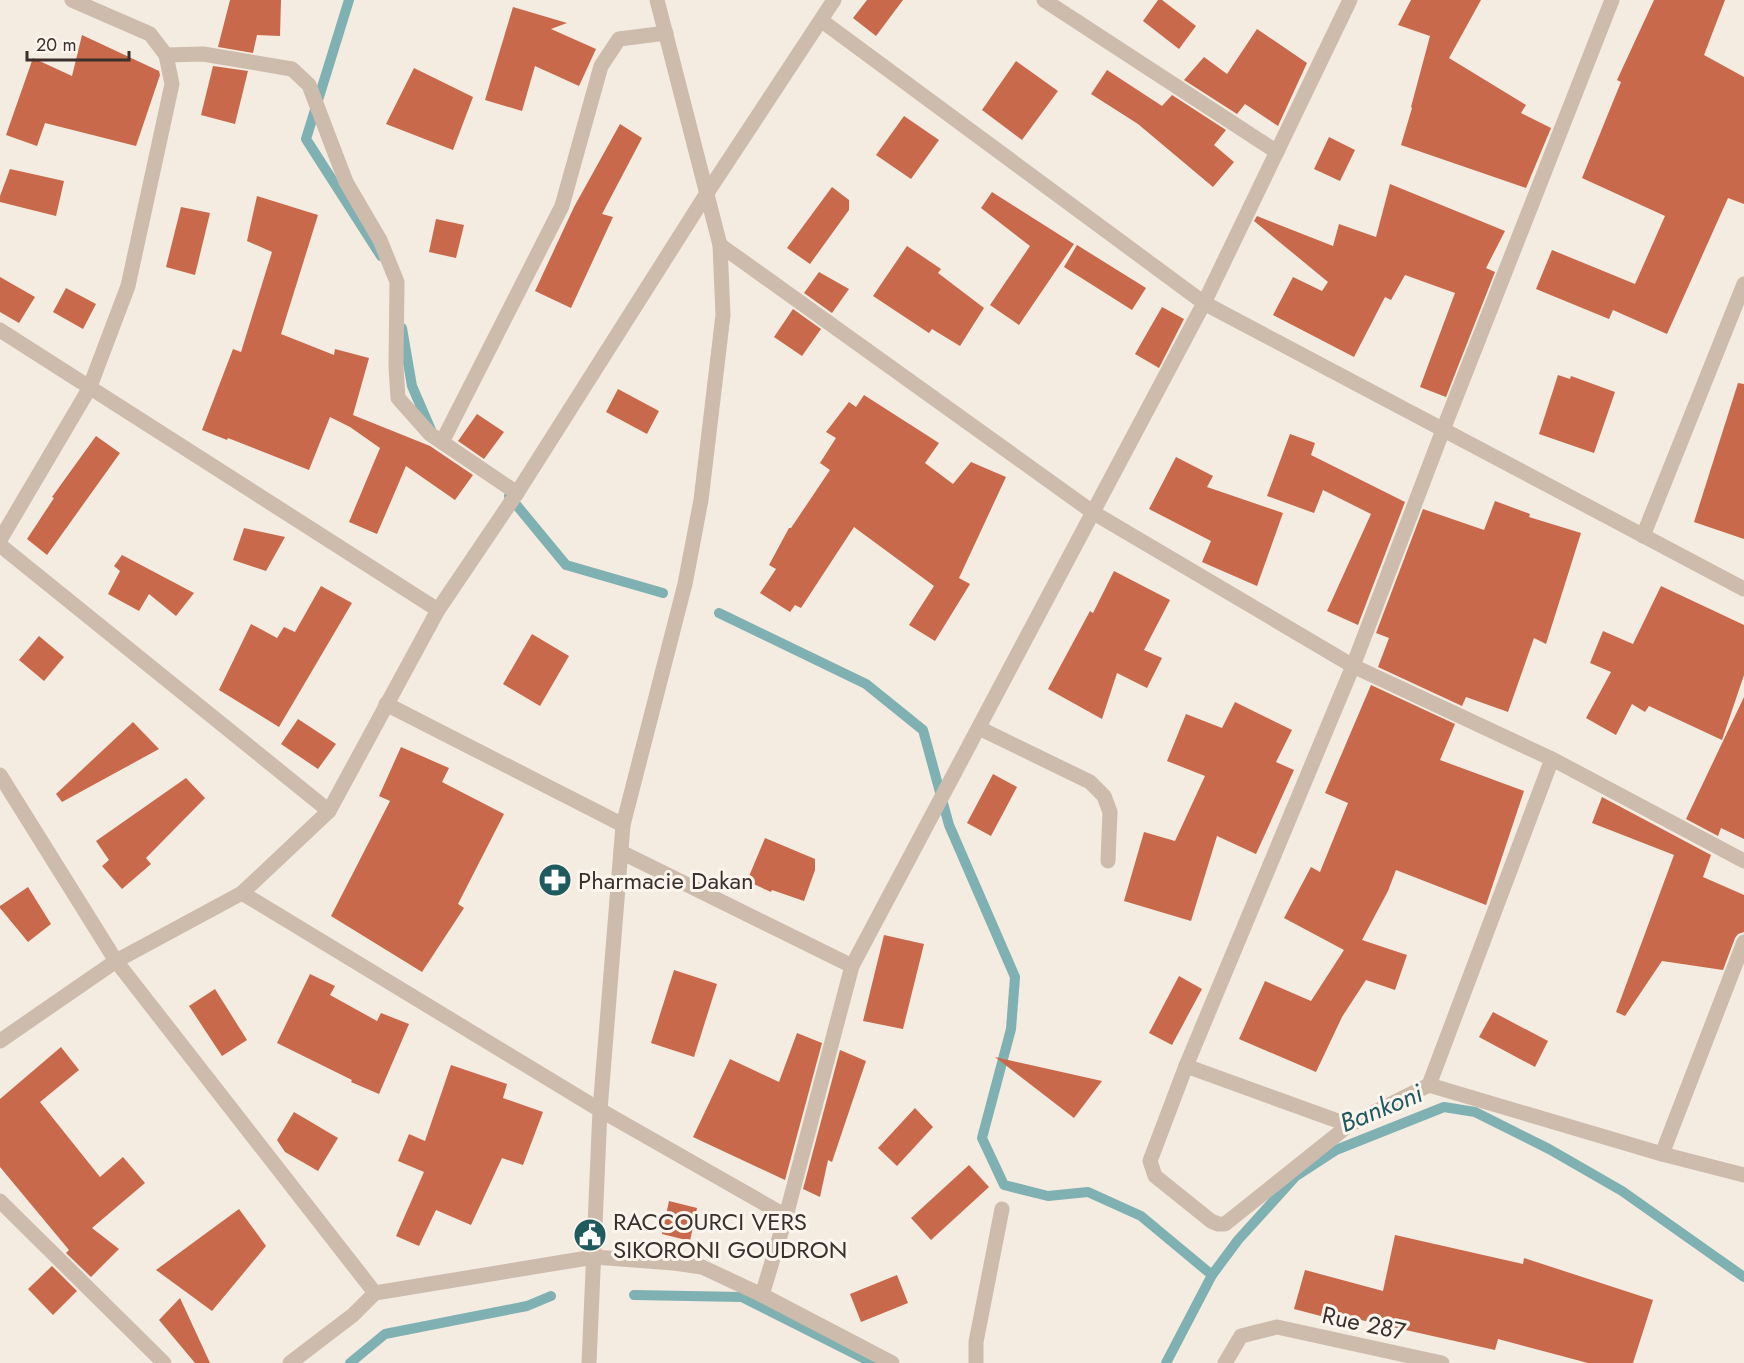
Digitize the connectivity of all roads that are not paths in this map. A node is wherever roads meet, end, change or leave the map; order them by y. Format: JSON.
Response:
{"nodes":[{"id":1,"x":72,"y":0,"type":"edge"},
{"id":2,"x":657,"y":0,"type":"edge"},
{"id":3,"x":834,"y":0,"type":"edge"},
{"id":4,"x":1044,"y":0,"type":"edge"},
{"id":5,"x":1350,"y":0,"type":"edge"},
{"id":6,"x":1612,"y":0,"type":"edge"},
{"id":7,"x":1062,"y":5,"type":"edge"},
{"id":8,"x":822,"y":21,"type":"junction"},
{"id":9,"x":666,"y":33,"type":"junction"},
{"id":10,"x":166,"y":55,"type":"junction"},
{"id":11,"x":1277,"y":152,"type":"junction"},
{"id":12,"x":707,"y":193,"type":"junction"},
{"id":13,"x":720,"y":245,"type":"junction"},
{"id":14,"x":1744,"y":284,"type":"edge"},
{"id":15,"x":1204,"y":303,"type":"junction"},
{"id":16,"x":0,"y":330,"type":"edge"},
{"id":17,"x":89,"y":389,"type":"junction"},
{"id":18,"x":1443,"y":430,"type":"junction"},
{"id":19,"x":442,"y":442,"type":"junction"},
{"id":20,"x":518,"y":493,"type":"junction"},
{"id":21,"x":1094,"y":513,"type":"junction"},
{"id":22,"x":1643,"y":536,"type":"junction"},
{"id":23,"x":0,"y":540,"type":"edge"},
{"id":24,"x":0,"y":545,"type":"edge"},
{"id":25,"x":1744,"y":589,"type":"edge"},
{"id":26,"x":438,"y":610,"type":"junction"},
{"id":27,"x":1353,"y":666,"type":"junction"},
{"id":28,"x":386,"y":704,"type":"junction"},
{"id":29,"x":979,"y":728,"type":"junction"},
{"id":30,"x":1552,"y":759,"type":"junction"},
{"id":31,"x":0,"y":775,"type":"edge"},
{"id":32,"x":329,"y":811,"type":"junction"},
{"id":33,"x":623,"y":825,"type":"junction"},
{"id":34,"x":621,"y":852,"type":"junction"},
{"id":35,"x":1108,"y":861,"type":"dead end"},
{"id":36,"x":1744,"y":861,"type":"edge"},
{"id":37,"x":243,"y":892,"type":"junction"},
{"id":38,"x":1744,"y":942,"type":"edge"},
{"id":39,"x":116,"y":961,"type":"junction"},
{"id":40,"x":852,"y":966,"type":"junction"},
{"id":41,"x":0,"y":1041,"type":"edge"},
{"id":42,"x":1186,"y":1066,"type":"junction"},
{"id":43,"x":1429,"y":1085,"type":"junction"},
{"id":44,"x":600,"y":1110,"type":"junction"},
{"id":45,"x":1349,"y":1125,"type":"junction"},
{"id":46,"x":1662,"y":1154,"type":"junction"},
{"id":47,"x":1744,"y":1175,"type":"edge"},
{"id":48,"x":0,"y":1201,"type":"edge"},
{"id":49,"x":1002,"y":1209,"type":"dead end"},
{"id":50,"x":786,"y":1216,"type":"junction"},
{"id":51,"x":594,"y":1257,"type":"junction"},
{"id":52,"x":375,"y":1293,"type":"junction"},
{"id":53,"x":762,"y":1295,"type":"junction"},
{"id":54,"x":164,"y":1363,"type":"edge"},
{"id":55,"x":290,"y":1363,"type":"edge"},
{"id":56,"x":589,"y":1363,"type":"edge"},
{"id":57,"x":892,"y":1363,"type":"edge"},
{"id":58,"x":976,"y":1363,"type":"edge"},
{"id":59,"x":1225,"y":1363,"type":"edge"},
{"id":60,"x":1442,"y":1363,"type":"edge"}],
"edges":[{"from":1,"to":10,"type":"street"},
{"from":2,"to":9,"type":"street"},
{"from":3,"to":8,"type":"street"},
{"from":4,"to":7,"type":"street"},
{"from":5,"to":11,"type":"street"},
{"from":6,"to":18,"type":"street"},
{"from":7,"to":11,"type":"street"},
{"from":8,"to":12,"type":"street"},
{"from":8,"to":15,"type":"street"},
{"from":9,"to":12,"type":"street"},
{"from":9,"to":19,"type":"street"},
{"from":10,"to":17,"type":"street"},
{"from":10,"to":19,"type":"street"},
{"from":11,"to":15,"type":"street"},
{"from":12,"to":13,"type":"street"},
{"from":12,"to":20,"type":"street"},
{"from":13,"to":21,"type":"street"},
{"from":13,"to":33,"type":"street"},
{"from":14,"to":22,"type":"street"},
{"from":15,"to":18,"type":"street"},
{"from":15,"to":21,"type":"street"},
{"from":16,"to":17,"type":"street"},
{"from":17,"to":23,"type":"street"},
{"from":17,"to":26,"type":"street"},
{"from":18,"to":22,"type":"street"},
{"from":18,"to":27,"type":"street"},
{"from":19,"to":20,"type":"street"},
{"from":20,"to":26,"type":"street"},
{"from":21,"to":27,"type":"street"},
{"from":21,"to":29,"type":"street"},
{"from":22,"to":25,"type":"street"},
{"from":24,"to":32,"type":"street"},
{"from":26,"to":28,"type":"street"},
{"from":27,"to":30,"type":"street"},
{"from":27,"to":42,"type":"street"},
{"from":28,"to":32,"type":"street"},
{"from":28,"to":33,"type":"street"},
{"from":29,"to":35,"type":"street"},
{"from":29,"to":40,"type":"street"},
{"from":30,"to":36,"type":"street"},
{"from":30,"to":43,"type":"street"},
{"from":31,"to":39,"type":"street"},
{"from":32,"to":37,"type":"street"},
{"from":33,"to":34,"type":"street"},
{"from":34,"to":40,"type":"street"},
{"from":34,"to":44,"type":"street"},
{"from":37,"to":39,"type":"street"},
{"from":37,"to":44,"type":"street"},
{"from":38,"to":46,"type":"street"},
{"from":39,"to":41,"type":"street"},
{"from":39,"to":52,"type":"street"},
{"from":40,"to":50,"type":"street"},
{"from":42,"to":45,"type":"street"},
{"from":42,"to":45,"type":"street"},
{"from":43,"to":45,"type":"street"},
{"from":43,"to":46,"type":"street"},
{"from":44,"to":50,"type":"street"},
{"from":44,"to":51,"type":"street"},
{"from":46,"to":47,"type":"street"},
{"from":48,"to":54,"type":"street"},
{"from":49,"to":58,"type":"street"},
{"from":50,"to":53,"type":"street"},
{"from":51,"to":52,"type":"street"},
{"from":51,"to":53,"type":"street"},
{"from":51,"to":56,"type":"street"},
{"from":52,"to":55,"type":"street"},
{"from":53,"to":57,"type":"street"},
{"from":59,"to":60,"type":"street","name":"Rue 287"}]}
